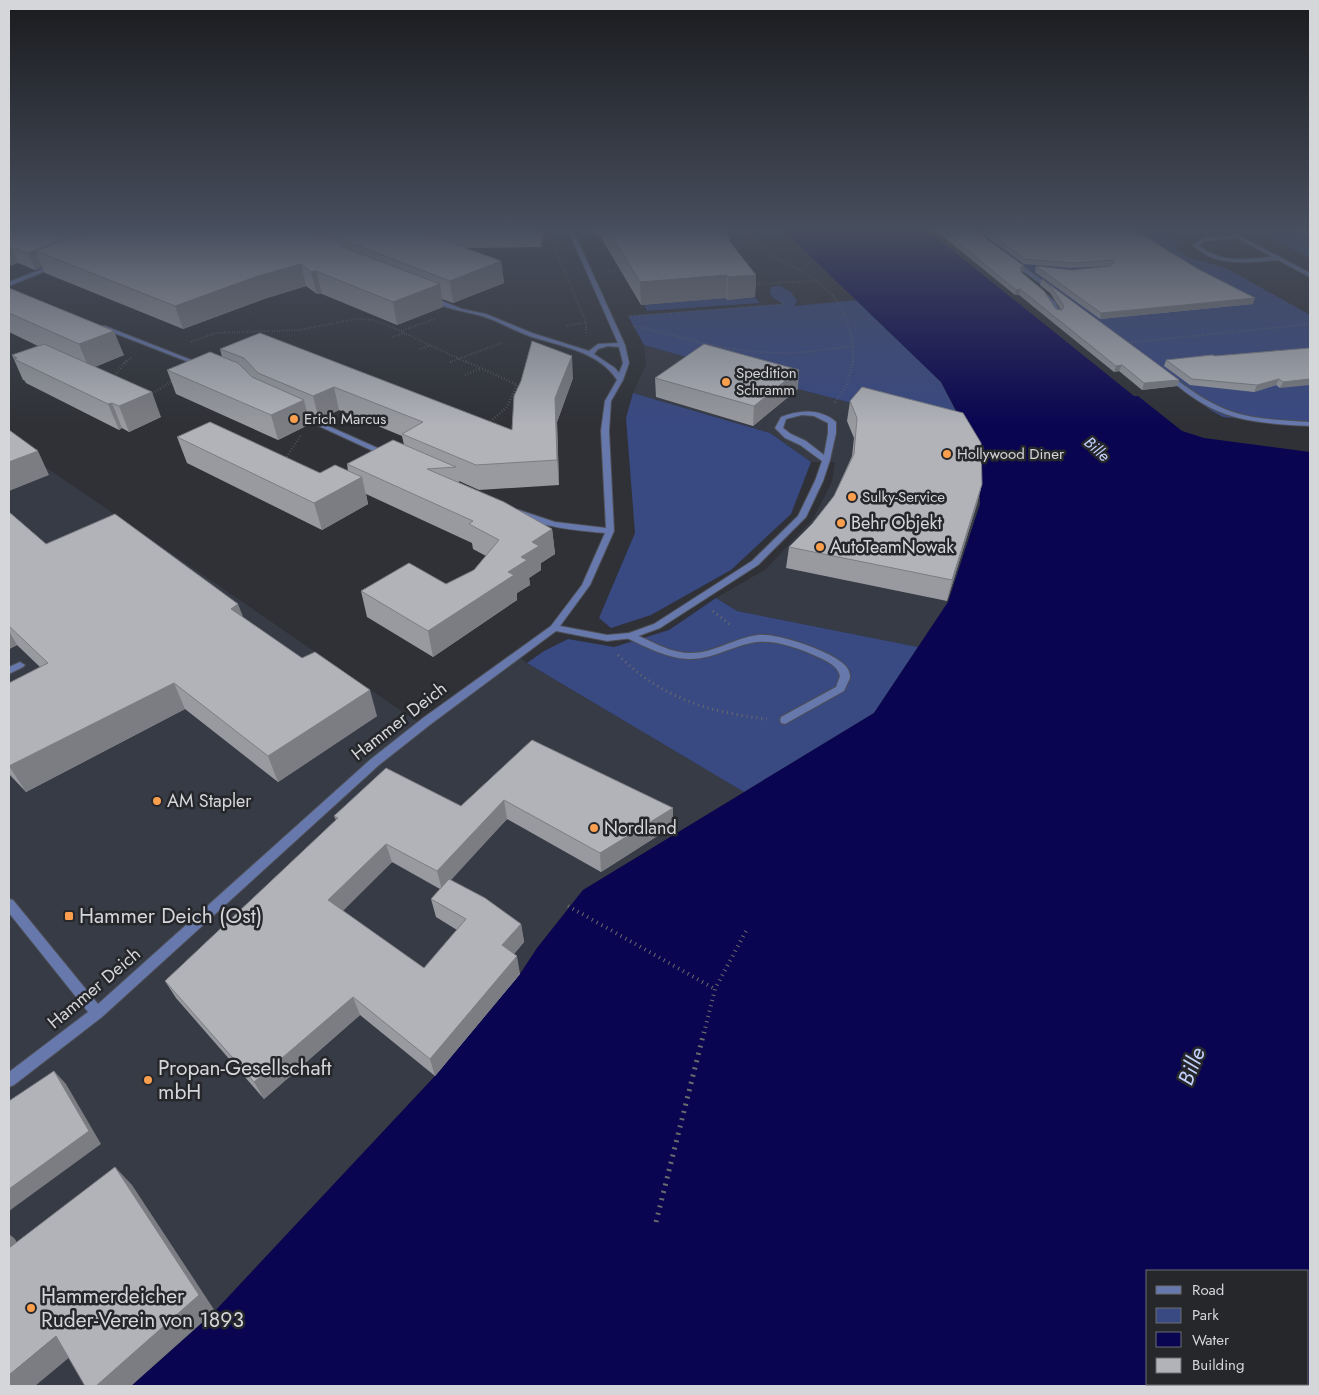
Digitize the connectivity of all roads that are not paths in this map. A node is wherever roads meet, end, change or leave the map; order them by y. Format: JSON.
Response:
{"nodes":[{"id":1,"x":599,"y":295,"type":"edge"},
{"id":2,"x":1046,"y":295,"type":"edge"},
{"id":3,"x":426,"y":296,"type":"edge"},
{"id":4,"x":1058,"y":313,"type":"edge"},
{"id":5,"x":97,"y":324,"type":"edge"},
{"id":6,"x":622,"y":345,"type":"junction"},
{"id":7,"x":590,"y":354,"type":"junction"},
{"id":8,"x":212,"y":370,"type":"edge"},
{"id":9,"x":1165,"y":373,"type":"edge"},
{"id":10,"x":620,"y":380,"type":"junction"},
{"id":11,"x":286,"y":409,"type":"edge"},
{"id":12,"x":1310,"y":424,"type":"edge"},
{"id":13,"x":392,"y":457,"type":"edge"},
{"id":14,"x":826,"y":460,"type":"junction"},
{"id":15,"x":509,"y":508,"type":"edge"},
{"id":16,"x":610,"y":531,"type":"junction"},
{"id":17,"x":554,"y":628,"type":"junction"},
{"id":18,"x":630,"y":636,"type":"junction"},
{"id":19,"x":20,"y":665,"type":"dead end"},
{"id":20,"x":9,"y":671,"type":"edge"},
{"id":21,"x":785,"y":720,"type":"road end"},
{"id":22,"x":9,"y":904,"type":"edge"},
{"id":23,"x":98,"y":1013,"type":"junction"},
{"id":24,"x":9,"y":1080,"type":"edge"}],
"edges":[{"from":1,"to":6,"type":"street"},
{"from":2,"to":4,"type":"street"},
{"from":3,"to":7,"type":"street"},
{"from":5,"to":8,"type":"street"},
{"from":6,"to":7,"type":"street"},
{"from":6,"to":10,"type":"street"},
{"from":7,"to":10,"type":"street"},
{"from":9,"to":12,"type":"street"},
{"from":10,"to":16,"type":"street"},
{"from":11,"to":13,"type":"street"},
{"from":14,"to":14,"type":"street"},
{"from":14,"to":18,"type":"street"},
{"from":15,"to":16,"type":"street"},
{"from":16,"to":17,"type":"street","name":"Hammer Deich"},
{"from":17,"to":18,"type":"street"},
{"from":17,"to":23,"type":"street","name":"Hammer Deich"},
{"from":18,"to":21,"type":"street"},
{"from":19,"to":20,"type":"street"},
{"from":22,"to":23,"type":"street"},
{"from":23,"to":24,"type":"street","name":"Hammer Deich"}]}
